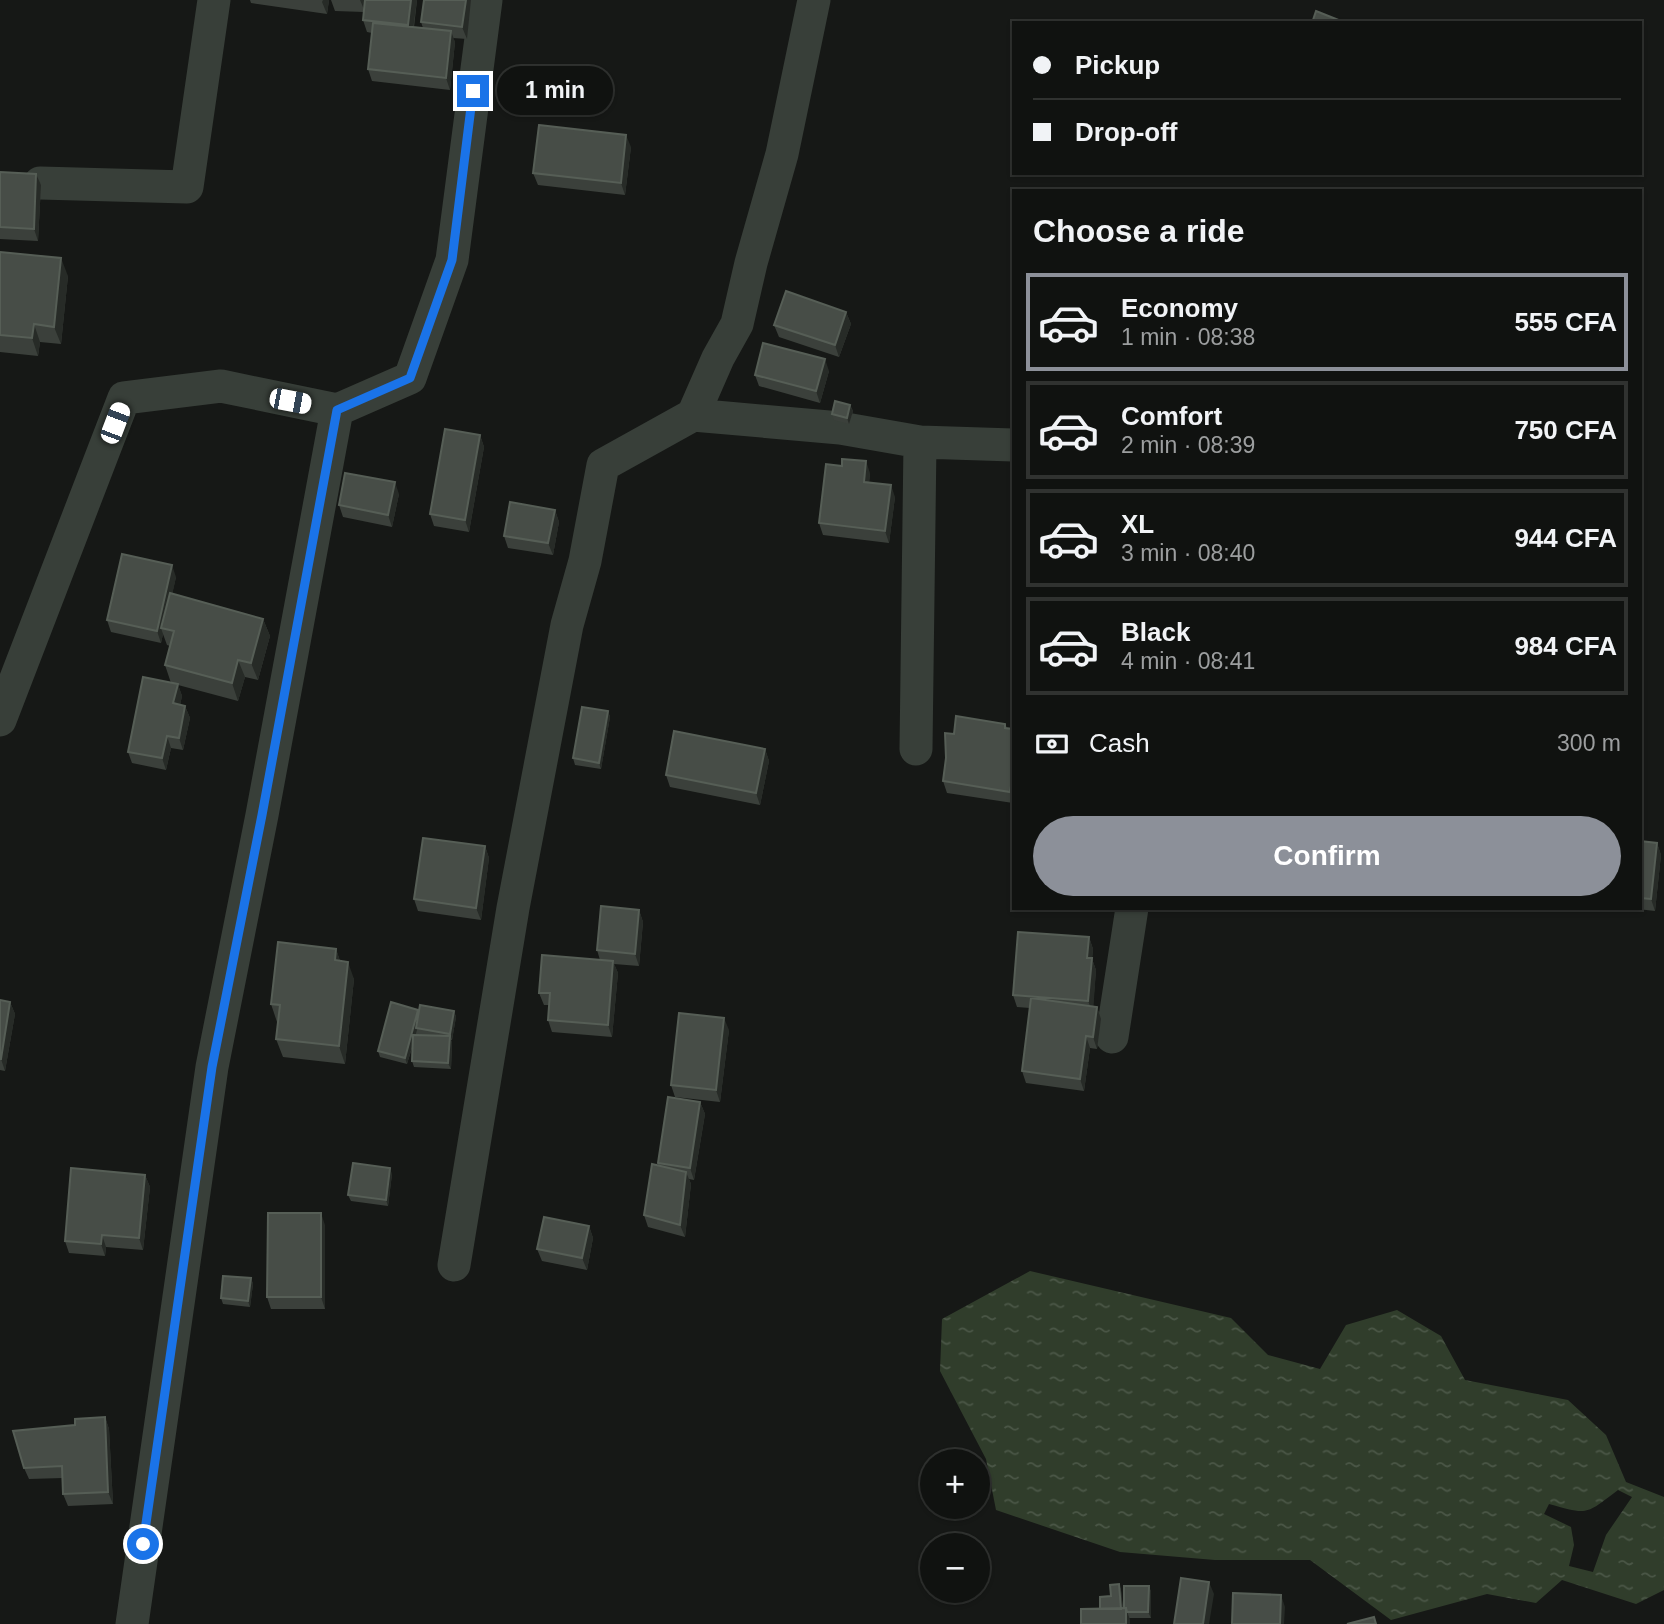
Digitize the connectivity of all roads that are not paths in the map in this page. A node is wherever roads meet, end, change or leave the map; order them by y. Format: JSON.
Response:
{"nodes":[{"id":1,"x":214,"y":0,"type":"edge"},
{"id":2,"x":486,"y":0,"type":"edge"},
{"id":3,"x":814,"y":0,"type":"edge"},
{"id":4,"x":40,"y":183,"type":"dead end"},
{"id":5,"x":337,"y":410,"type":"junction"},
{"id":6,"x":693,"y":415,"type":"junction"},
{"id":7,"x":920,"y":442,"type":"junction"},
{"id":8,"x":1012,"y":444,"type":"edge"},
{"id":9,"x":0,"y":720,"type":"edge"},
{"id":10,"x":916,"y":748,"type":"dead end"},
{"id":11,"x":1132,"y":910,"type":"edge"},
{"id":12,"x":1112,"y":1037,"type":"dead end"},
{"id":13,"x":454,"y":1265,"type":"dead end"},
{"id":14,"x":132,"y":1624,"type":"edge"}],
"edges":[{"from":1,"to":4,"type":"street"},
{"from":2,"to":5,"type":"street"},
{"from":3,"to":6,"type":"street"},
{"from":5,"to":9,"type":"street"},
{"from":5,"to":14,"type":"street"},
{"from":6,"to":7,"type":"street"},
{"from":6,"to":13,"type":"street"},
{"from":7,"to":8,"type":"street"},
{"from":7,"to":10,"type":"street"},
{"from":11,"to":12,"type":"street"}]}
